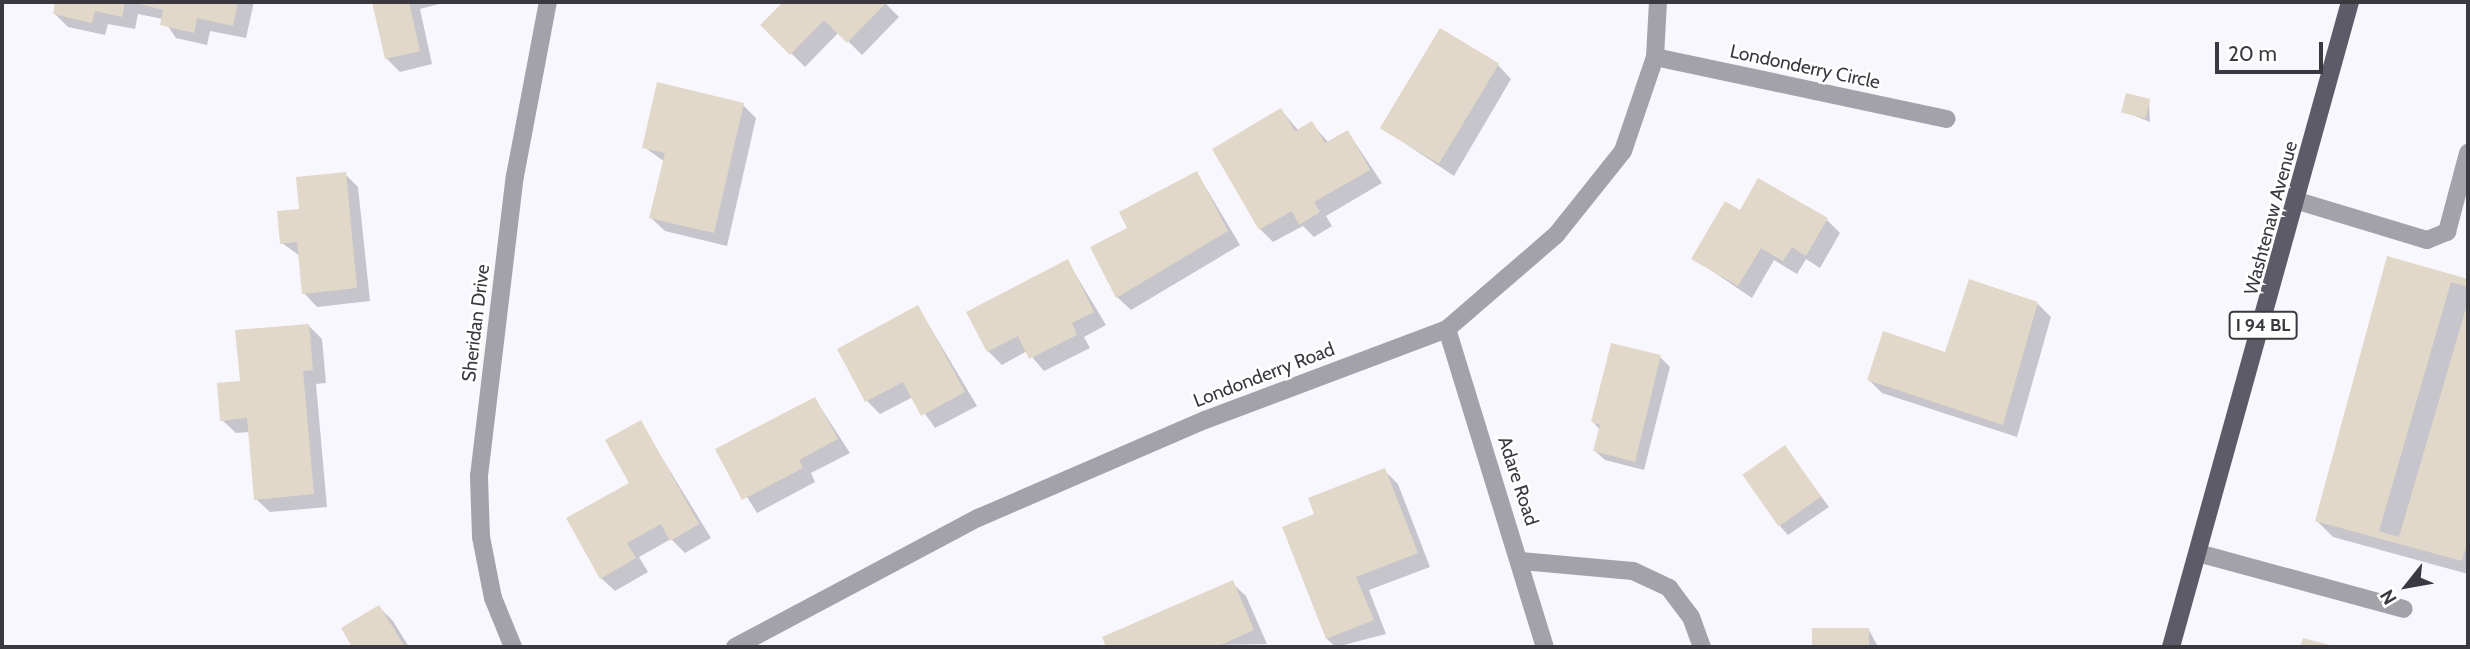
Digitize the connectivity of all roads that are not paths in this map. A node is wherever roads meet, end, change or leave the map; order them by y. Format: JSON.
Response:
{"nodes":[{"id":1,"x":548,"y":2,"type":"edge"},
{"id":2,"x":1658,"y":2,"type":"edge"},
{"id":3,"x":2350,"y":2,"type":"edge"},
{"id":4,"x":1655,"y":57,"type":"junction"},
{"id":5,"x":1946,"y":119,"type":"dead end"},
{"id":6,"x":2468,"y":153,"type":"edge"},
{"id":7,"x":2298,"y":201,"type":"junction"},
{"id":8,"x":1447,"y":329,"type":"junction"},
{"id":9,"x":2198,"y":553,"type":"junction"},
{"id":10,"x":1521,"y":561,"type":"junction"},
{"id":11,"x":2404,"y":609,"type":"dead end"},
{"id":12,"x":513,"y":647,"type":"edge"},
{"id":13,"x":735,"y":647,"type":"edge"},
{"id":14,"x":1545,"y":647,"type":"edge"},
{"id":15,"x":1702,"y":647,"type":"edge"},
{"id":16,"x":2171,"y":647,"type":"edge"}],
"edges":[{"from":1,"to":12,"type":"street","name":"Sheridan Drive"},
{"from":2,"to":4,"type":"street","name":"Londonderry Road"},
{"from":3,"to":7,"type":"main road","name":"Washtenaw Avenue","number":"I 94 BL"},
{"from":4,"to":5,"type":"street","name":"Londonderry Circle"},
{"from":4,"to":8,"type":"street","name":"Londonderry Road"},
{"from":6,"to":7,"type":"street"},
{"from":7,"to":9,"type":"main road","name":"Washtenaw Avenue","number":"I 94 BL"},
{"from":8,"to":10,"type":"street","name":"Adare Road"},
{"from":8,"to":13,"type":"street","name":"Londonderry Road"},
{"from":9,"to":11,"type":"street"},
{"from":9,"to":16,"type":"main road","name":"Washtenaw Avenue","number":"I 94 BL"},
{"from":10,"to":14,"type":"street","name":"Adare Road"},
{"from":10,"to":15,"type":"street"}]}
